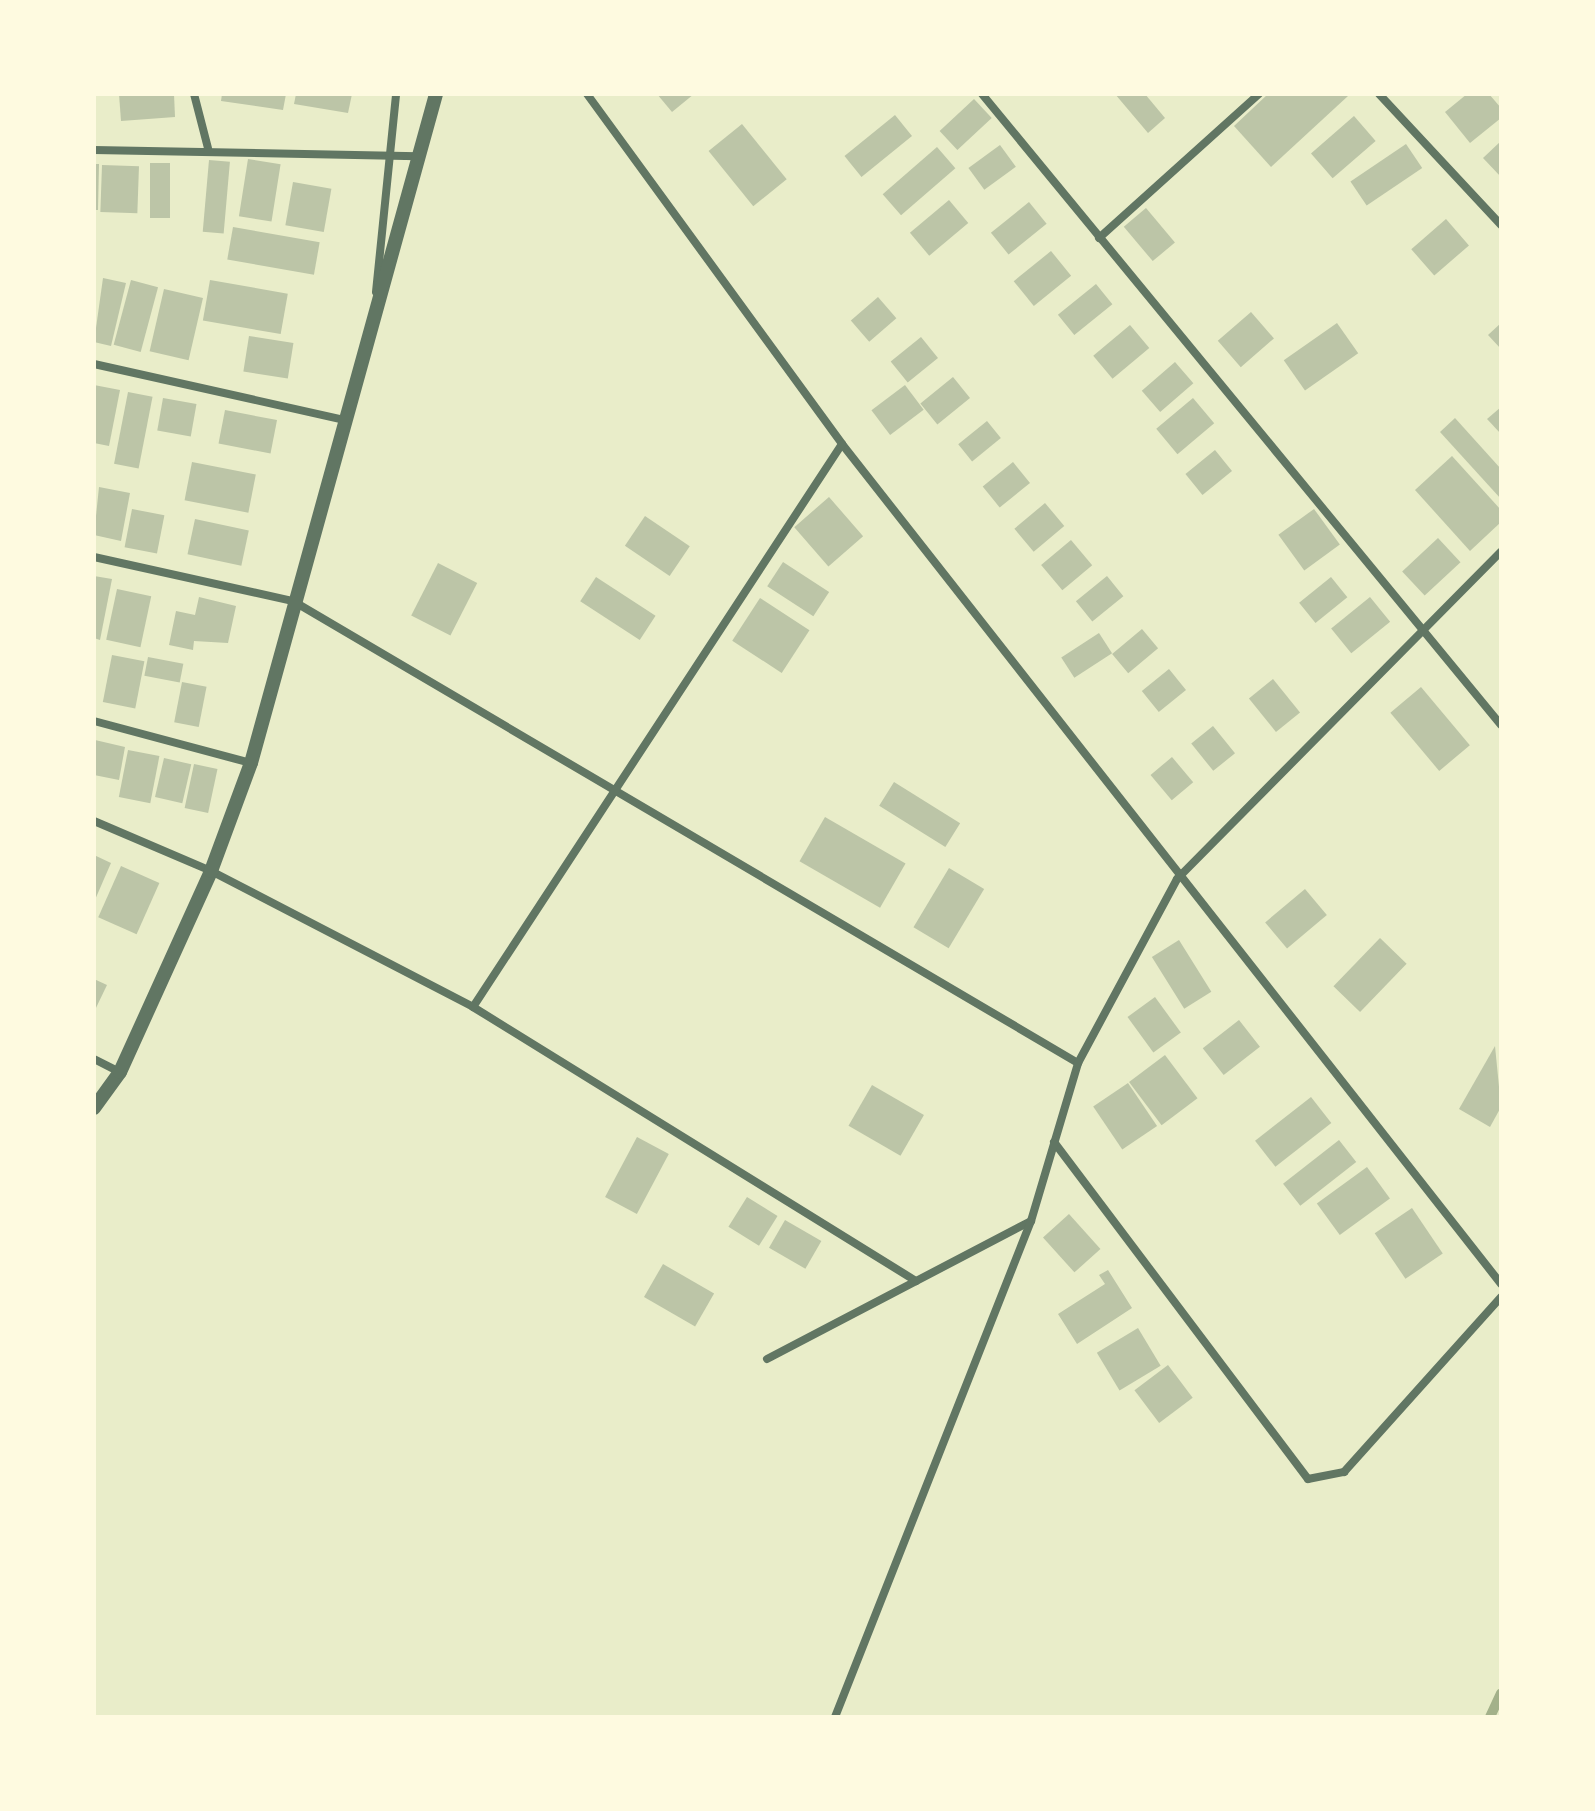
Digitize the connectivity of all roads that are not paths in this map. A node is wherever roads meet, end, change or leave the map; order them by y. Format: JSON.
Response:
{"nodes":[{"id":1,"x":194,"y":94,"type":"edge"},
{"id":2,"x":396,"y":94,"type":"edge"},
{"id":3,"x":436,"y":94,"type":"edge"},
{"id":4,"x":587,"y":94,"type":"edge"},
{"id":5,"x":982,"y":94,"type":"edge"},
{"id":6,"x":1259,"y":94,"type":"edge"},
{"id":7,"x":1379,"y":94,"type":"edge"},
{"id":8,"x":208,"y":148,"type":"junction"},
{"id":9,"x":94,"y":150,"type":"edge"},
{"id":10,"x":386,"y":156,"type":"junction"},
{"id":11,"x":418,"y":156,"type":"junction"},
{"id":12,"x":1501,"y":225,"type":"edge"},
{"id":13,"x":1099,"y":238,"type":"junction"},
{"id":14,"x":374,"y":314,"type":"junction"},
{"id":15,"x":94,"y":364,"type":"edge"},
{"id":16,"x":344,"y":420,"type":"junction"},
{"id":17,"x":842,"y":444,"type":"junction"},
{"id":18,"x":1501,"y":552,"type":"edge"},
{"id":19,"x":94,"y":557,"type":"edge"},
{"id":20,"x":293,"y":601,"type":"junction"},
{"id":21,"x":1421,"y":630,"type":"junction"},
{"id":22,"x":94,"y":721,"type":"edge"},
{"id":23,"x":1501,"y":725,"type":"edge"},
{"id":24,"x":251,"y":763,"type":"junction"},
{"id":25,"x":613,"y":795,"type":"junction"},
{"id":26,"x":94,"y":821,"type":"edge"},
{"id":27,"x":211,"y":871,"type":"junction"},
{"id":28,"x":1177,"y":879,"type":"junction"},
{"id":29,"x":473,"y":1007,"type":"junction"},
{"id":30,"x":94,"y":1059,"type":"edge"},
{"id":31,"x":1078,"y":1063,"type":"junction"},
{"id":32,"x":120,"y":1072,"type":"junction"},
{"id":33,"x":94,"y":1108,"type":"edge"},
{"id":34,"x":1054,"y":1142,"type":"junction"},
{"id":35,"x":1031,"y":1221,"type":"junction"},
{"id":36,"x":916,"y":1281,"type":"junction"},
{"id":37,"x":1501,"y":1284,"type":"edge"},
{"id":38,"x":1501,"y":1297,"type":"edge"},
{"id":39,"x":767,"y":1359,"type":"dead end"},
{"id":40,"x":835,"y":1717,"type":"edge"}],
"edges":[{"from":1,"to":8,"type":"street"},
{"from":2,"to":10,"type":"street"},
{"from":3,"to":11,"type":"street"},
{"from":4,"to":17,"type":"street"},
{"from":5,"to":13,"type":"street"},
{"from":6,"to":13,"type":"street"},
{"from":7,"to":12,"type":"street"},
{"from":8,"to":9,"type":"street"},
{"from":8,"to":10,"type":"street"},
{"from":10,"to":11,"type":"street"},
{"from":10,"to":14,"type":"street"},
{"from":11,"to":14,"type":"street"},
{"from":13,"to":21,"type":"street"},
{"from":14,"to":16,"type":"street"},
{"from":15,"to":16,"type":"street"},
{"from":16,"to":20,"type":"street"},
{"from":17,"to":25,"type":"street"},
{"from":17,"to":28,"type":"street"},
{"from":18,"to":21,"type":"street"},
{"from":19,"to":20,"type":"street"},
{"from":20,"to":24,"type":"street"},
{"from":20,"to":25,"type":"street"},
{"from":21,"to":23,"type":"street"},
{"from":21,"to":28,"type":"street"},
{"from":22,"to":24,"type":"street"},
{"from":24,"to":27,"type":"street"},
{"from":25,"to":29,"type":"street"},
{"from":25,"to":31,"type":"street"},
{"from":26,"to":27,"type":"street"},
{"from":27,"to":29,"type":"street"},
{"from":27,"to":32,"type":"street"},
{"from":28,"to":31,"type":"street"},
{"from":28,"to":37,"type":"street"},
{"from":29,"to":36,"type":"street"},
{"from":30,"to":32,"type":"street"},
{"from":31,"to":34,"type":"street"},
{"from":32,"to":33,"type":"street"},
{"from":34,"to":35,"type":"street"},
{"from":34,"to":38,"type":"street"},
{"from":35,"to":36,"type":"street"},
{"from":35,"to":40,"type":"street"},
{"from":36,"to":39,"type":"street"}]}
